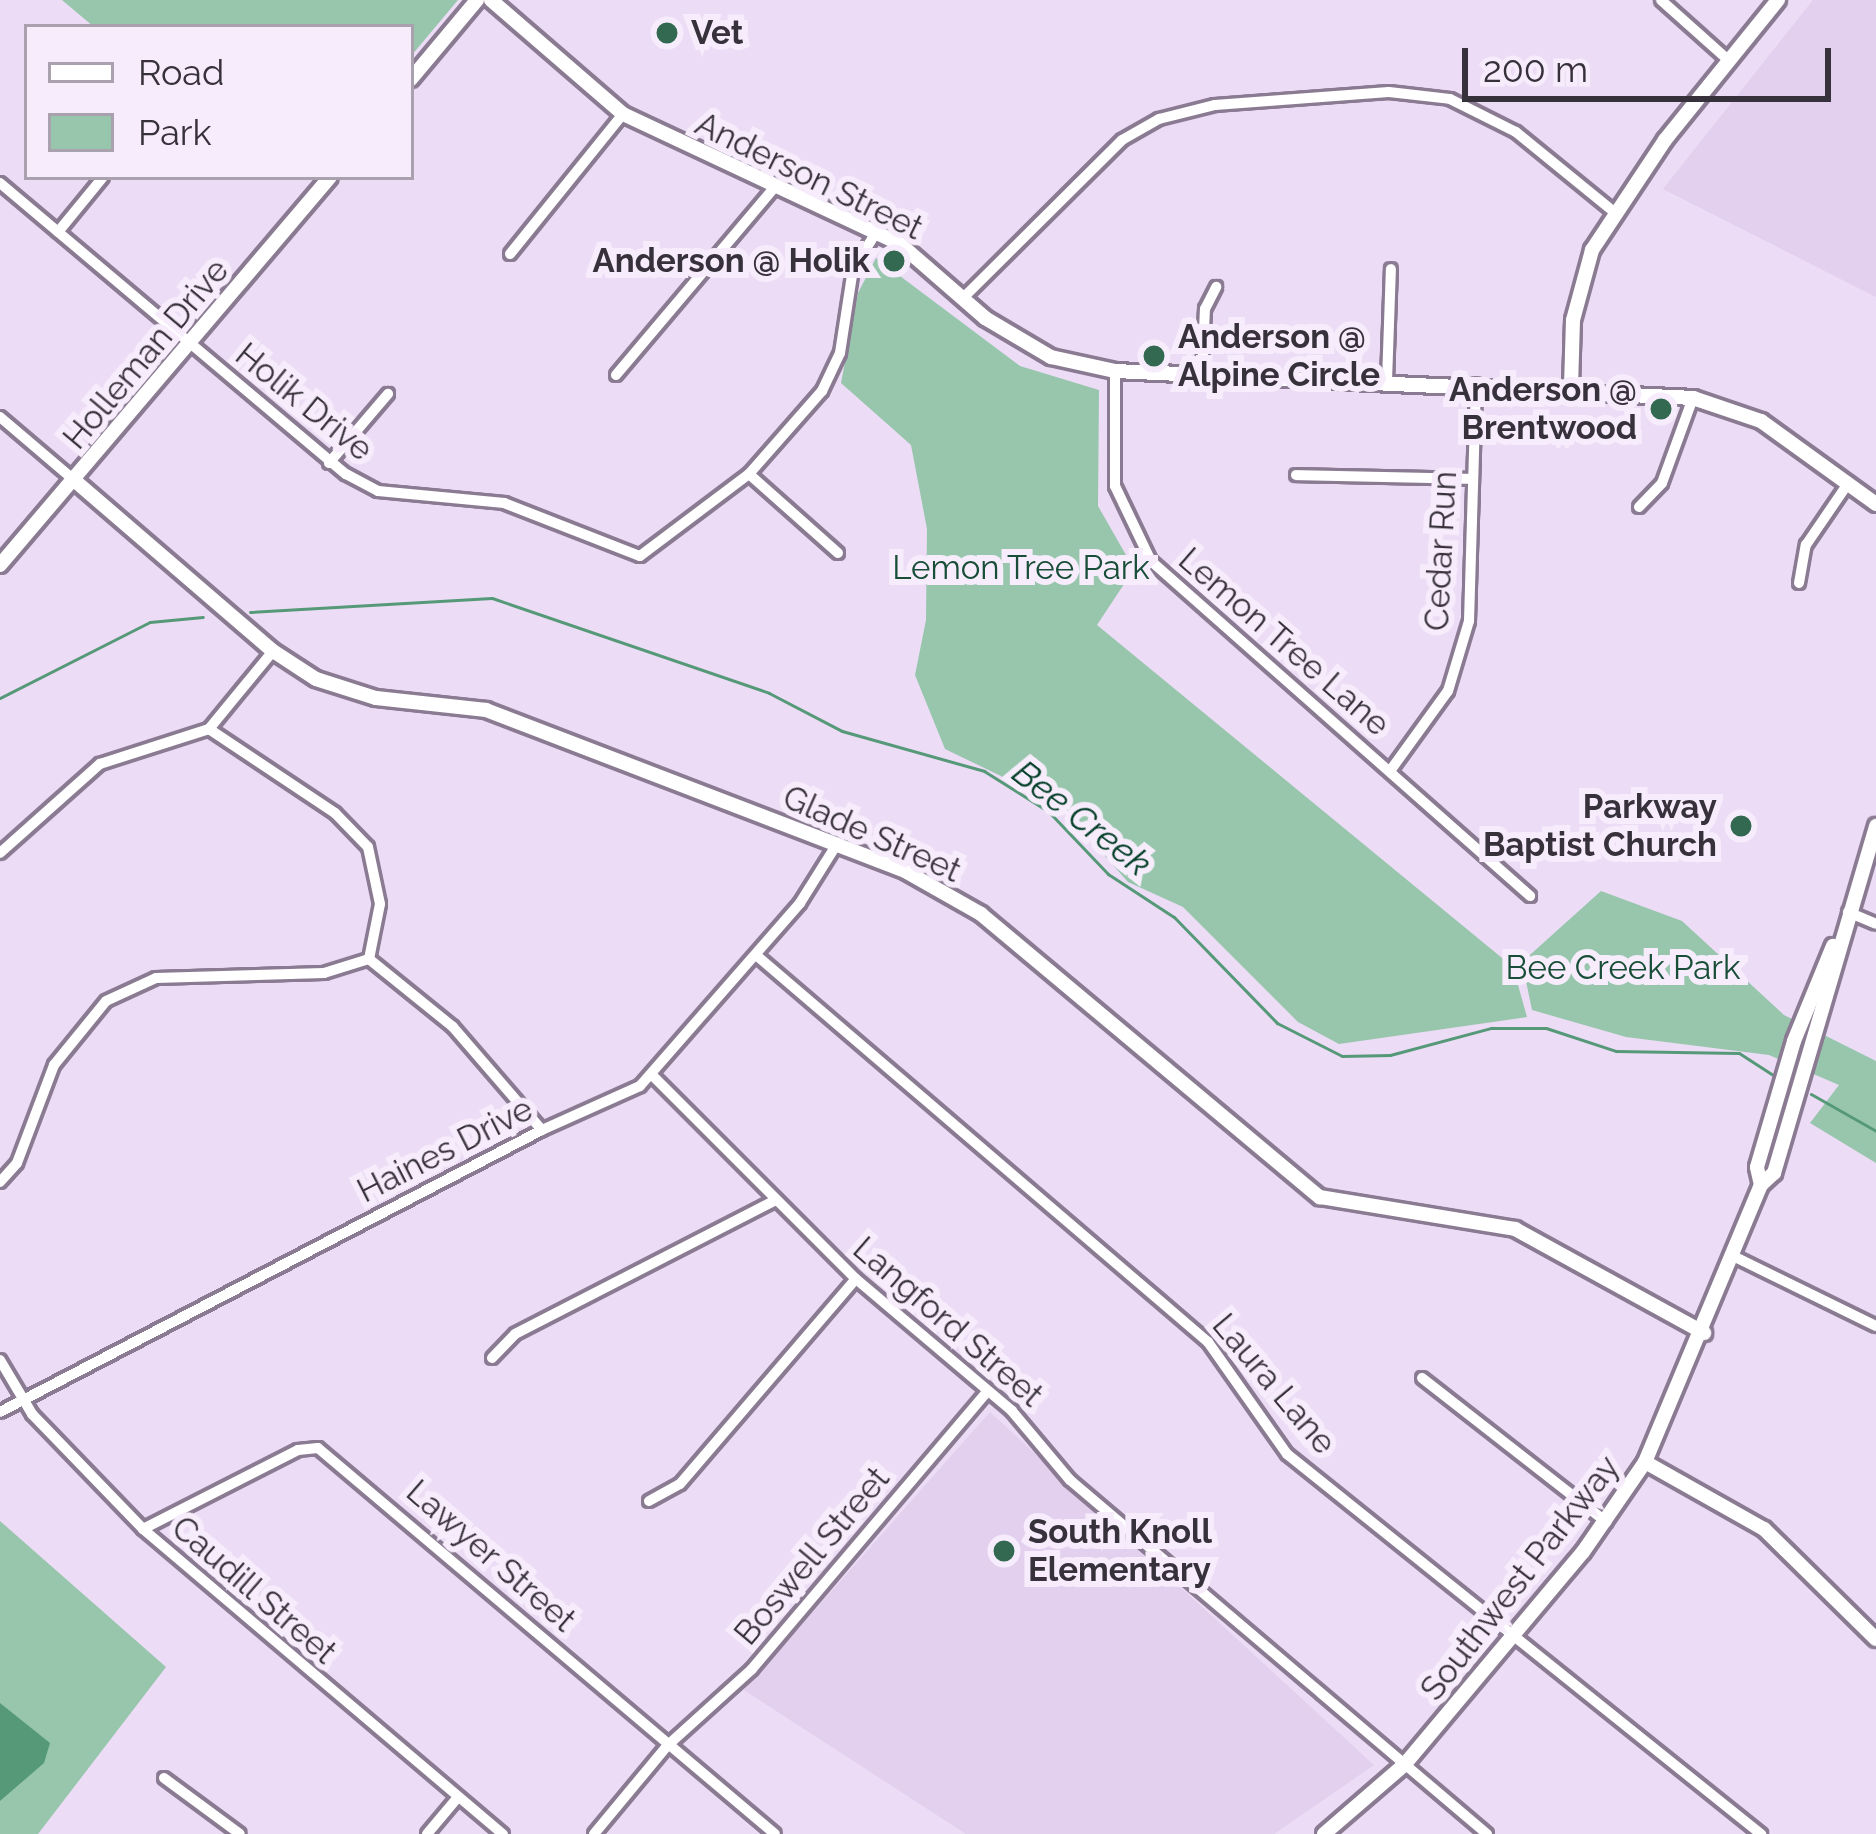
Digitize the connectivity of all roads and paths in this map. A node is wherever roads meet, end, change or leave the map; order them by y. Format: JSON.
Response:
{"nodes":[{"id":1,"x":476,"y":0,"type":"edge"},
{"id":2,"x":491,"y":0,"type":"edge"},
{"id":3,"x":1661,"y":0,"type":"edge"},
{"id":4,"x":1778,"y":0,"type":"edge"},
{"id":5,"x":1728,"y":60,"type":"junction"},
{"id":6,"x":414,"y":75,"type":"edge"},
{"id":7,"x":623,"y":114,"type":"junction"},
{"id":8,"x":101,"y":180,"type":"edge"},
{"id":9,"x":327,"y":180,"type":"edge"},
{"id":10,"x":0,"y":183,"type":"edge"},
{"id":11,"x":776,"y":186,"type":"junction"},
{"id":12,"x":1614,"y":212,"type":"junction"},
{"id":13,"x":877,"y":231,"type":"junction"},
{"id":14,"x":58,"y":232,"type":"junction"},
{"id":15,"x":510,"y":254,"type":"dead end"},
{"id":16,"x":1391,"y":269,"type":"dead end"},
{"id":17,"x":1216,"y":287,"type":"dead end"},
{"id":18,"x":963,"y":298,"type":"junction"},
{"id":19,"x":190,"y":344,"type":"junction"},
{"id":20,"x":1115,"y":370,"type":"junction"},
{"id":21,"x":1202,"y":374,"type":"junction"},
{"id":22,"x":616,"y":375,"type":"dead end"},
{"id":23,"x":1388,"y":381,"type":"junction"},
{"id":24,"x":1475,"y":384,"type":"junction"},
{"id":25,"x":1570,"y":387,"type":"junction"},
{"id":26,"x":388,"y":394,"type":"dead end"},
{"id":27,"x":1693,"y":398,"type":"junction"},
{"id":28,"x":0,"y":416,"type":"edge"},
{"id":29,"x":329,"y":463,"type":"junction"},
{"id":30,"x":749,"y":474,"type":"junction"},
{"id":31,"x":1296,"y":475,"type":"dead end"},
{"id":32,"x":1472,"y":479,"type":"junction"},
{"id":33,"x":74,"y":480,"type":"junction"},
{"id":34,"x":1849,"y":482,"type":"junction"},
{"id":35,"x":1876,"y":504,"type":"edge"},
{"id":36,"x":1639,"y":507,"type":"dead end"},
{"id":37,"x":838,"y":554,"type":"dead end"},
{"id":38,"x":0,"y":565,"type":"edge"},
{"id":39,"x":1798,"y":583,"type":"dead end"},
{"id":40,"x":273,"y":651,"type":"junction"},
{"id":41,"x":208,"y":729,"type":"junction"},
{"id":42,"x":1390,"y":771,"type":"junction"},
{"id":43,"x":1876,"y":826,"type":"edge"},
{"id":44,"x":837,"y":844,"type":"junction"},
{"id":45,"x":0,"y":853,"type":"edge"},
{"id":46,"x":1530,"y":896,"type":"dead end"},
{"id":47,"x":1845,"y":911,"type":"junction"},
{"id":48,"x":1876,"y":924,"type":"edge"},
{"id":49,"x":756,"y":955,"type":"junction"},
{"id":50,"x":369,"y":959,"type":"junction"},
{"id":51,"x":653,"y":1076,"type":"junction"},
{"id":52,"x":542,"y":1130,"type":"junction"},
{"id":53,"x":0,"y":1182,"type":"edge"},
{"id":54,"x":774,"y":1201,"type":"junction"},
{"id":55,"x":1735,"y":1257,"type":"junction"},
{"id":56,"x":856,"y":1279,"type":"junction"},
{"id":57,"x":1876,"y":1326,"type":"edge"},
{"id":58,"x":1704,"y":1333,"type":"junction"},
{"id":59,"x":492,"y":1358,"type":"dead end"},
{"id":60,"x":0,"y":1360,"type":"edge"},
{"id":61,"x":1422,"y":1378,"type":"dead end"},
{"id":62,"x":987,"y":1392,"type":"junction"},
{"id":63,"x":25,"y":1400,"type":"junction"},
{"id":64,"x":0,"y":1412,"type":"edge"},
{"id":65,"x":1646,"y":1462,"type":"junction"},
{"id":66,"x":649,"y":1501,"type":"dead end"},
{"id":67,"x":1606,"y":1522,"type":"junction"},
{"id":68,"x":143,"y":1529,"type":"junction"},
{"id":69,"x":1516,"y":1634,"type":"junction"},
{"id":70,"x":1876,"y":1640,"type":"edge"},
{"id":71,"x":668,"y":1745,"type":"junction"},
{"id":72,"x":1405,"y":1764,"type":"junction"},
{"id":73,"x":164,"y":1778,"type":"dead end"},
{"id":74,"x":458,"y":1797,"type":"junction"},
{"id":75,"x":234,"y":1832,"type":"edge"},
{"id":76,"x":427,"y":1834,"type":"edge"},
{"id":77,"x":502,"y":1834,"type":"edge"},
{"id":78,"x":594,"y":1834,"type":"edge"},
{"id":79,"x":775,"y":1834,"type":"edge"},
{"id":80,"x":1324,"y":1834,"type":"edge"},
{"id":81,"x":1487,"y":1834,"type":"edge"},
{"id":82,"x":1761,"y":1834,"type":"edge"}],
"edges":[{"from":1,"to":6,"type":"street"},
{"from":2,"to":7,"type":"street","name":"Anderson Street"},
{"from":3,"to":5,"type":"street"},
{"from":4,"to":5,"type":"street"},
{"from":5,"to":12,"type":"street"},
{"from":7,"to":11,"type":"street","name":"Anderson Street"},
{"from":7,"to":15,"type":"street"},
{"from":8,"to":14,"type":"street"},
{"from":9,"to":19,"type":"street","name":"Holleman Drive"},
{"from":10,"to":14,"type":"street","name":"Holik Drive"},
{"from":11,"to":13,"type":"street","name":"Anderson Street"},
{"from":11,"to":22,"type":"street"},
{"from":12,"to":18,"type":"street"},
{"from":12,"to":25,"type":"street"},
{"from":13,"to":18,"type":"street","name":"Anderson Street"},
{"from":13,"to":30,"type":"street","name":"Holik Drive"},
{"from":14,"to":19,"type":"street","name":"Holik Drive"},
{"from":16,"to":23,"type":"street"},
{"from":17,"to":21,"type":"street"},
{"from":18,"to":20,"type":"street","name":"Anderson Street"},
{"from":19,"to":29,"type":"street","name":"Holik Drive"},
{"from":19,"to":33,"type":"street","name":"Holleman Drive"},
{"from":20,"to":21,"type":"street","name":"Anderson Street"},
{"from":20,"to":42,"type":"street","name":"Lemon Tree Lane"},
{"from":21,"to":23,"type":"street","name":"Anderson Street"},
{"from":23,"to":24,"type":"street","name":"Anderson Street"},
{"from":24,"to":25,"type":"street","name":"Anderson Street"},
{"from":24,"to":32,"type":"street","name":"Cedar Run"},
{"from":25,"to":27,"type":"street","name":"Anderson Street"},
{"from":26,"to":29,"type":"street"},
{"from":27,"to":34,"type":"street","name":"Anderson Street"},
{"from":27,"to":36,"type":"street"},
{"from":28,"to":33,"type":"street","name":"Glade Street"},
{"from":29,"to":30,"type":"street","name":"Holik Drive"},
{"from":30,"to":37,"type":"street"},
{"from":31,"to":32,"type":"street"},
{"from":32,"to":42,"type":"street","name":"Cedar Run"},
{"from":33,"to":38,"type":"street","name":"Holleman Drive"},
{"from":33,"to":40,"type":"street","name":"Glade Street"},
{"from":34,"to":35,"type":"street","name":"Anderson Street"},
{"from":34,"to":39,"type":"street"},
{"from":40,"to":41,"type":"street"},
{"from":40,"to":44,"type":"street","name":"Glade Street"},
{"from":41,"to":45,"type":"street"},
{"from":41,"to":50,"type":"street"},
{"from":42,"to":46,"type":"street","name":"Lemon Tree Lane"},
{"from":43,"to":47,"type":"street","name":"Southwest Parkway"},
{"from":44,"to":49,"type":"street","name":"Haines Drive"},
{"from":44,"to":58,"type":"street","name":"Glade Street"},
{"from":47,"to":48,"type":"street"},
{"from":47,"to":55,"type":"street","name":"Southwest Parkway"},
{"from":49,"to":51,"type":"street","name":"Haines Drive"},
{"from":49,"to":69,"type":"street","name":"Laura Lane"},
{"from":50,"to":52,"type":"street"},
{"from":50,"to":53,"type":"street"},
{"from":51,"to":52,"type":"street","name":"Haines Drive"},
{"from":51,"to":54,"type":"street","name":"Langford Street"},
{"from":52,"to":63,"type":"street","name":"Haines Drive"},
{"from":54,"to":56,"type":"street","name":"Langford Street"},
{"from":54,"to":59,"type":"street"},
{"from":55,"to":57,"type":"street"},
{"from":55,"to":58,"type":"street","name":"Southwest Parkway"},
{"from":56,"to":62,"type":"street","name":"Langford Street"},
{"from":56,"to":66,"type":"street"},
{"from":58,"to":65,"type":"street","name":"Southwest Parkway"},
{"from":60,"to":63,"type":"street","name":"Caudill Street"},
{"from":61,"to":67,"type":"street"},
{"from":62,"to":71,"type":"street","name":"Boswell Street"},
{"from":62,"to":72,"type":"street","name":"Langford Street"},
{"from":63,"to":64,"type":"street","name":"Haines Drive"},
{"from":63,"to":68,"type":"street","name":"Caudill Street"},
{"from":65,"to":67,"type":"street","name":"Southwest Parkway"},
{"from":65,"to":70,"type":"street"},
{"from":67,"to":69,"type":"street","name":"Southwest Parkway"},
{"from":68,"to":71,"type":"street","name":"Lawyer Street"},
{"from":68,"to":74,"type":"street","name":"Caudill Street"},
{"from":69,"to":72,"type":"street","name":"Southwest Parkway"},
{"from":69,"to":82,"type":"street","name":"Laura Lane"},
{"from":71,"to":78,"type":"street"},
{"from":71,"to":79,"type":"street","name":"Lawyer Street"},
{"from":72,"to":80,"type":"street","name":"Southwest Parkway"},
{"from":72,"to":81,"type":"street","name":"Langford Street"},
{"from":73,"to":75,"type":"street"},
{"from":74,"to":76,"type":"street"},
{"from":74,"to":77,"type":"street","name":"Caudill Street"}]}
